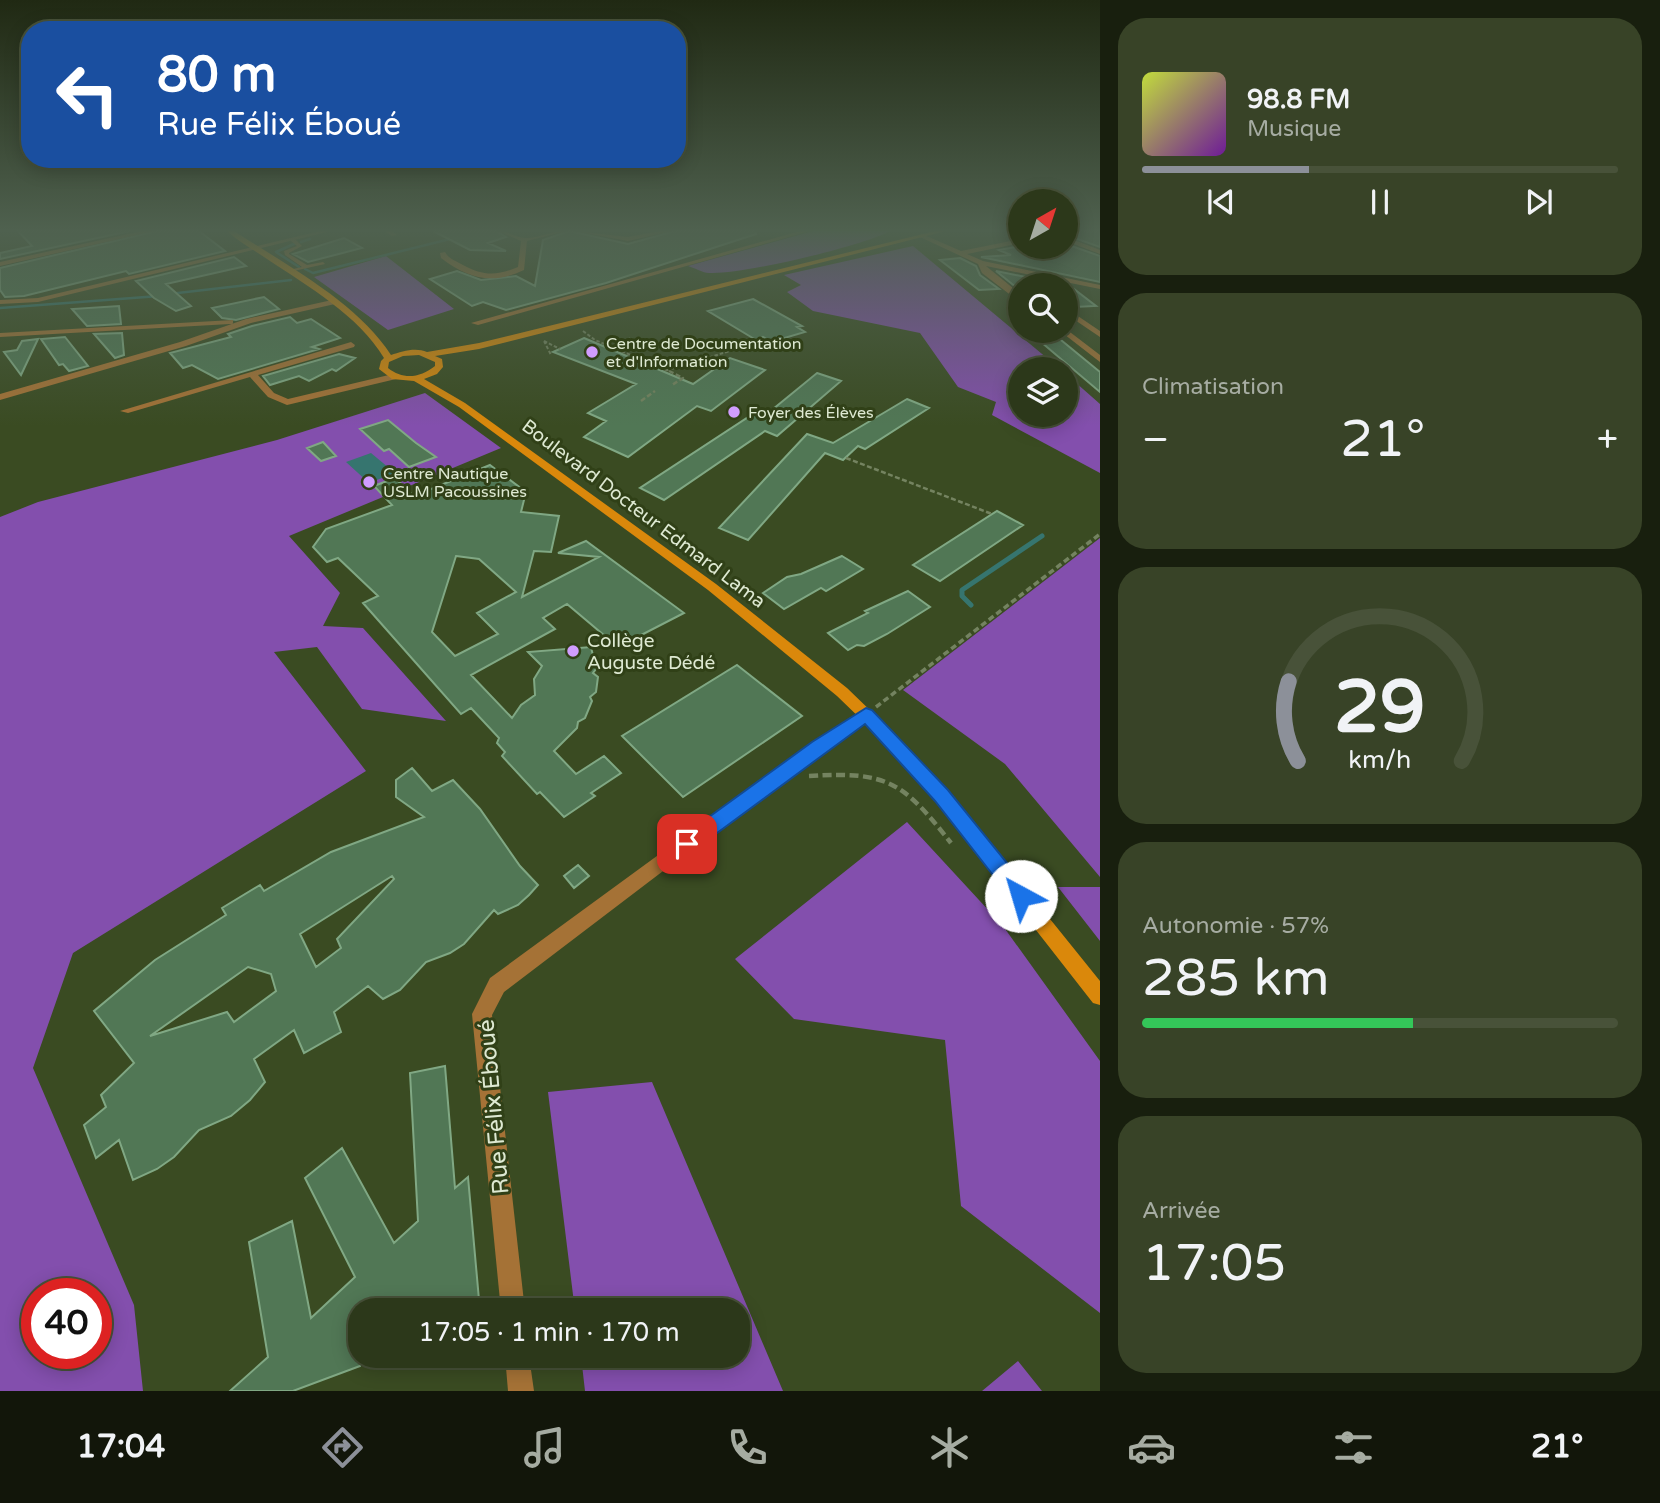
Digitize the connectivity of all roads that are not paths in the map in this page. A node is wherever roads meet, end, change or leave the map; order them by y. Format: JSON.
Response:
{"nodes":[{"id":1,"x":55,"y":296,"type":"edge"},
{"id":2,"x":324,"y":296,"type":"edge"},
{"id":3,"x":573,"y":296,"type":"edge"},
{"id":4,"x":680,"y":296,"type":"edge"},
{"id":5,"x":0,"y":302,"type":"edge"},
{"id":6,"x":332,"y":302,"type":"junction"},
{"id":7,"x":635,"y":307,"type":"junction"},
{"id":8,"x":1078,"y":319,"type":"edge"},
{"id":9,"x":358,"y":323,"type":"junction"},
{"id":10,"x":475,"y":323,"type":"dead end"},
{"id":11,"x":217,"y":328,"type":"junction"},
{"id":12,"x":0,"y":335,"type":"edge"},
{"id":13,"x":1100,"y":335,"type":"edge"},
{"id":14,"x":1078,"y":341,"type":"edge"},
{"id":15,"x":351,"y":345,"type":"dead end"},
{"id":16,"x":406,"y":353,"type":"junction"},
{"id":17,"x":429,"y":354,"type":"junction"},
{"id":18,"x":1099,"y":357,"type":"edge"},
{"id":19,"x":389,"y":359,"type":"junction"},
{"id":20,"x":440,"y":364,"type":"junction"},
{"id":21,"x":383,"y":369,"type":"junction"},
{"id":22,"x":433,"y":373,"type":"junction"},
{"id":23,"x":252,"y":374,"type":"junction"},
{"id":24,"x":393,"y":377,"type":"junction"},
{"id":25,"x":415,"y":378,"type":"junction"},
{"id":26,"x":354,"y":384,"type":"junction"},
{"id":27,"x":0,"y":397,"type":"edge"},
{"id":28,"x":462,"y":405,"type":"junction"},
{"id":29,"x":125,"y":411,"type":"dead end"},
{"id":30,"x":863,"y":716,"type":"junction"},
{"id":31,"x":1100,"y":996,"type":"edge"},
{"id":32,"x":512,"y":1298,"type":"edge"},
{"id":33,"x":518,"y":1368,"type":"edge"},
{"id":34,"x":521,"y":1391,"type":"edge"}],
"edges":[{"from":1,"to":5,"type":"street"},
{"from":2,"to":6,"type":"street"},
{"from":3,"to":10,"type":"street"},
{"from":4,"to":7,"type":"street"},
{"from":6,"to":9,"type":"street"},
{"from":6,"to":11,"type":"street"},
{"from":7,"to":17,"type":"street"},
{"from":7,"to":20,"type":"street"},
{"from":8,"to":13,"type":"street"},
{"from":9,"to":16,"type":"street"},
{"from":9,"to":19,"type":"street"},
{"from":11,"to":12,"type":"street"},
{"from":11,"to":27,"type":"street"},
{"from":14,"to":18,"type":"street"},
{"from":15,"to":23,"type":"street"},
{"from":16,"to":17,"type":"street"},
{"from":16,"to":19,"type":"street"},
{"from":17,"to":20,"type":"street"},
{"from":19,"to":21,"type":"street"},
{"from":20,"to":22,"type":"street"},
{"from":21,"to":24,"type":"street"},
{"from":21,"to":26,"type":"street"},
{"from":22,"to":25,"type":"street"},
{"from":22,"to":28,"type":"street","name":"Boulevard Docteur Edmard Lama"},
{"from":23,"to":26,"type":"street"},
{"from":23,"to":29,"type":"street"},
{"from":24,"to":25,"type":"street"},
{"from":24,"to":26,"type":"street"},
{"from":25,"to":28,"type":"street","name":"Boulevard Docteur Edmard Lama"},
{"from":28,"to":30,"type":"street","name":"Boulevard Docteur Edmard Lama"},
{"from":30,"to":31,"type":"street","name":"Boulevard Docteur Edmard Lama"},
{"from":30,"to":32,"type":"street","name":"Rue Félix Éboué"},
{"from":33,"to":34,"type":"street"}]}
